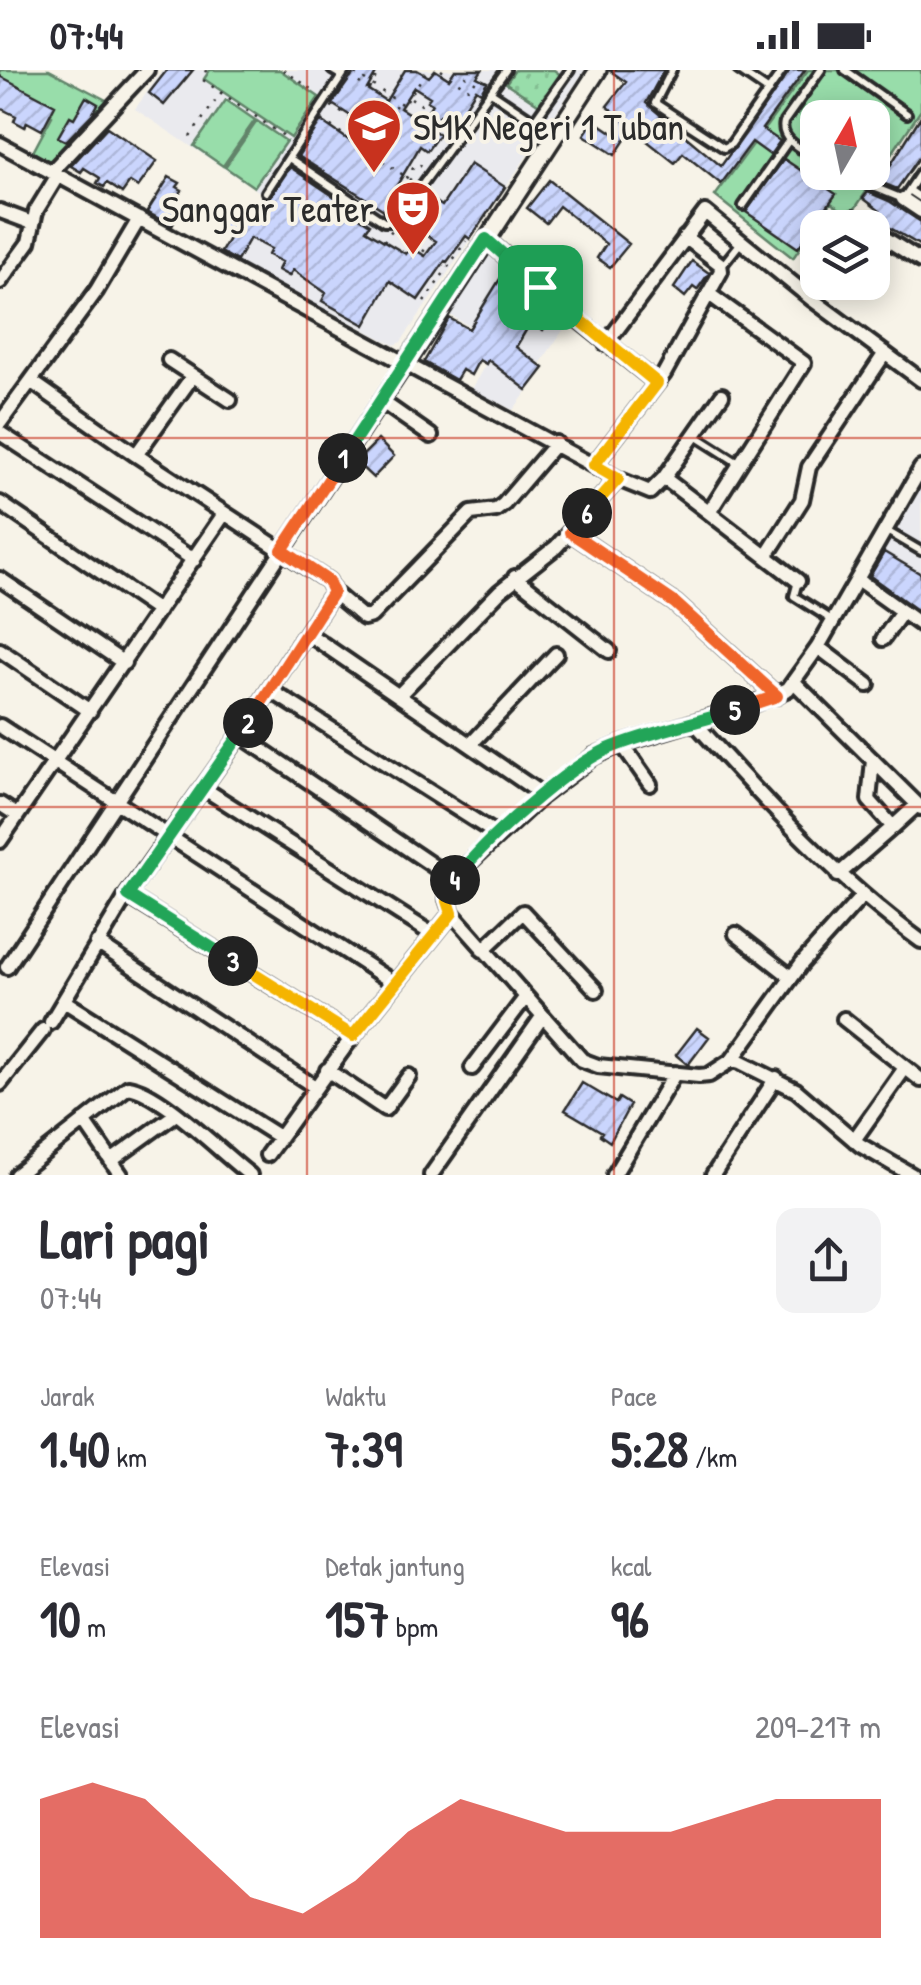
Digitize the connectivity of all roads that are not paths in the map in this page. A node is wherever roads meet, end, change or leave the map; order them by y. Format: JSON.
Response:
{"nodes":[{"id":1,"x":145,"y":70,"type":"edge"},
{"id":2,"x":332,"y":70,"type":"edge"},
{"id":3,"x":506,"y":70,"type":"edge"},
{"id":4,"x":570,"y":70,"type":"edge"},
{"id":5,"x":598,"y":70,"type":"edge"},
{"id":6,"x":672,"y":70,"type":"edge"},
{"id":7,"x":738,"y":70,"type":"edge"},
{"id":8,"x":783,"y":70,"type":"edge"},
{"id":9,"x":820,"y":70,"type":"edge"},
{"id":10,"x":845,"y":70,"type":"edge"},
{"id":11,"x":347,"y":73,"type":"edge"},
{"id":12,"x":768,"y":91,"type":"junction"},
{"id":13,"x":490,"y":92,"type":"junction"},
{"id":14,"x":908,"y":114,"type":"dead end"},
{"id":15,"x":534,"y":121,"type":"junction"},
{"id":16,"x":555,"y":135,"type":"junction"},
{"id":17,"x":789,"y":140,"type":"junction"},
{"id":18,"x":0,"y":144,"type":"edge"},
{"id":19,"x":800,"y":148,"type":"edge"},
{"id":20,"x":289,"y":158,"type":"junction"},
{"id":21,"x":921,"y":172,"type":"edge"},
{"id":22,"x":55,"y":173,"type":"junction"},
{"id":23,"x":890,"y":190,"type":"edge"},
{"id":24,"x":266,"y":192,"type":"dead end"},
{"id":25,"x":906,"y":195,"type":"junction"},
{"id":26,"x":921,"y":198,"type":"edge"},
{"id":27,"x":743,"y":206,"type":"dead end"},
{"id":28,"x":921,"y":210,"type":"edge"},
{"id":29,"x":0,"y":211,"type":"edge"},
{"id":30,"x":139,"y":219,"type":"junction"},
{"id":31,"x":32,"y":223,"type":"junction"},
{"id":32,"x":684,"y":237,"type":"junction"},
{"id":33,"x":486,"y":239,"type":"junction"},
{"id":34,"x":742,"y":240,"type":"junction"},
{"id":35,"x":890,"y":241,"type":"edge"},
{"id":36,"x":921,"y":260,"type":"edge"},
{"id":37,"x":722,"y":267,"type":"junction"},
{"id":38,"x":0,"y":282,"type":"edge"},
{"id":39,"x":708,"y":294,"type":"junction"},
{"id":40,"x":606,"y":344,"type":"junction"},
{"id":41,"x":885,"y":352,"type":"junction"},
{"id":42,"x":168,"y":360,"type":"dead end"},
{"id":43,"x":407,"y":362,"type":"junction"},
{"id":44,"x":192,"y":377,"type":"junction"},
{"id":45,"x":921,"y":380,"type":"edge"},
{"id":46,"x":32,"y":382,"type":"junction"},
{"id":47,"x":657,"y":383,"type":"junction"},
{"id":48,"x":722,"y":395,"type":"dead end"},
{"id":49,"x":230,"y":400,"type":"dead end"},
{"id":50,"x":381,"y":402,"type":"junction"},
{"id":51,"x":0,"y":423,"type":"edge"},
{"id":52,"x":0,"y":433,"type":"edge"},
{"id":53,"x":695,"y":435,"type":"junction"},
{"id":54,"x":431,"y":436,"type":"dead end"},
{"id":55,"x":556,"y":443,"type":"junction"},
{"id":56,"x":136,"y":455,"type":"junction"},
{"id":57,"x":740,"y":464,"type":"junction"},
{"id":58,"x":594,"y":465,"type":"junction"},
{"id":59,"x":921,"y":468,"type":"edge"},
{"id":60,"x":664,"y":478,"type":"junction"},
{"id":61,"x":618,"y":479,"type":"junction"},
{"id":62,"x":0,"y":503,"type":"edge"},
{"id":63,"x":710,"y":511,"type":"junction"},
{"id":64,"x":224,"y":514,"type":"junction"},
{"id":65,"x":885,"y":530,"type":"junction"},
{"id":66,"x":570,"y":532,"type":"junction"},
{"id":67,"x":282,"y":550,"type":"junction"},
{"id":68,"x":921,"y":551,"type":"edge"},
{"id":69,"x":768,"y":555,"type":"junction"},
{"id":70,"x":194,"y":560,"type":"junction"},
{"id":71,"x":514,"y":577,"type":"junction"},
{"id":72,"x":0,"y":579,"type":"edge"},
{"id":73,"x":857,"y":579,"type":"junction"},
{"id":74,"x":798,"y":581,"type":"joint"},
{"id":75,"x":333,"y":592,"type":"junction"},
{"id":76,"x":158,"y":610,"type":"junction"},
{"id":77,"x":902,"y":612,"type":"junction"},
{"id":78,"x":833,"y":620,"type":"junction"},
{"id":79,"x":921,"y":625,"type":"edge"},
{"id":80,"x":308,"y":634,"type":"junction"},
{"id":81,"x":882,"y":639,"type":"dead end"},
{"id":82,"x":818,"y":647,"type":"junction"},
{"id":83,"x":0,"y":650,"type":"edge"},
{"id":84,"x":610,"y":650,"type":"dead end"},
{"id":85,"x":556,"y":654,"type":"dead end"},
{"id":86,"x":124,"y":662,"type":"junction"},
{"id":87,"x":794,"y":683,"type":"junction"},
{"id":88,"x":868,"y":686,"type":"dead end"},
{"id":89,"x":270,"y":690,"type":"junction"},
{"id":90,"x":399,"y":695,"type":"junction"},
{"id":91,"x":777,"y":696,"type":"junction"},
{"id":92,"x":90,"y":711,"type":"junction"},
{"id":93,"x":694,"y":723,"type":"junction"},
{"id":94,"x":0,"y":726,"type":"edge"},
{"id":95,"x":240,"y":735,"type":"junction"},
{"id":96,"x":622,"y":744,"type":"junction"},
{"id":97,"x":470,"y":745,"type":"junction"},
{"id":98,"x":873,"y":760,"type":"junction"},
{"id":99,"x":55,"y":762,"type":"junction"},
{"id":100,"x":650,"y":784,"type":"dead end"},
{"id":101,"x":203,"y":788,"type":"junction"},
{"id":102,"x":543,"y":795,"type":"junction"},
{"id":103,"x":117,"y":802,"type":"junction"},
{"id":104,"x":0,"y":804,"type":"edge"},
{"id":105,"x":919,"y":806,"type":"edge"},
{"id":106,"x":17,"y":815,"type":"junction"},
{"id":107,"x":893,"y":826,"type":"junction"},
{"id":108,"x":498,"y":836,"type":"junction"},
{"id":109,"x":170,"y":837,"type":"junction"},
{"id":110,"x":0,"y":841,"type":"edge"},
{"id":111,"x":838,"y":875,"type":"junction"},
{"id":112,"x":454,"y":880,"type":"junction"},
{"id":113,"x":128,"y":895,"type":"junction"},
{"id":114,"x":862,"y":896,"type":"junction"},
{"id":115,"x":452,"y":913,"type":"junction"},
{"id":116,"x":432,"y":934,"type":"junction"},
{"id":117,"x":736,"y":934,"type":"dead end"},
{"id":118,"x":921,"y":941,"type":"edge"},
{"id":119,"x":97,"y":943,"type":"junction"},
{"id":120,"x":483,"y":950,"type":"junction"},
{"id":121,"x":7,"y":966,"type":"dead end"},
{"id":122,"x":791,"y":977,"type":"junction"},
{"id":123,"x":394,"y":984,"type":"junction"},
{"id":124,"x":596,"y":990,"type":"dead end"},
{"id":125,"x":525,"y":998,"type":"junction"},
{"id":126,"x":64,"y":1001,"type":"junction"},
{"id":127,"x":542,"y":1017,"type":"junction"},
{"id":128,"x":844,"y":1020,"type":"dead end"},
{"id":129,"x":353,"y":1036,"type":"junction"},
{"id":130,"x":732,"y":1060,"type":"junction"},
{"id":131,"x":472,"y":1068,"type":"dead end"},
{"id":132,"x":905,"y":1068,"type":"junction"},
{"id":133,"x":327,"y":1070,"type":"junction"},
{"id":134,"x":674,"y":1073,"type":"junction"},
{"id":135,"x":409,"y":1076,"type":"dead end"},
{"id":136,"x":776,"y":1078,"type":"junction"},
{"id":137,"x":921,"y":1080,"type":"edge"},
{"id":138,"x":0,"y":1084,"type":"edge"},
{"id":139,"x":315,"y":1087,"type":"junction"},
{"id":140,"x":176,"y":1114,"type":"junction"},
{"id":141,"x":84,"y":1121,"type":"junction"},
{"id":142,"x":279,"y":1137,"type":"junction"},
{"id":143,"x":854,"y":1140,"type":"junction"},
{"id":144,"x":267,"y":1155,"type":"dead end"},
{"id":145,"x":112,"y":1161,"type":"junction"},
{"id":146,"x":16,"y":1175,"type":"edge"},
{"id":147,"x":121,"y":1175,"type":"edge"},
{"id":148,"x":250,"y":1175,"type":"edge"},
{"id":149,"x":430,"y":1175,"type":"edge"},
{"id":150,"x":614,"y":1175,"type":"edge"},
{"id":151,"x":713,"y":1175,"type":"edge"},
{"id":152,"x":912,"y":1175,"type":"edge"}],
"edges":[{"from":1,"to":22,"type":"street"},
{"from":2,"to":11,"type":"lane"},
{"from":3,"to":13,"type":"lane"},
{"from":4,"to":15,"type":"lane"},
{"from":5,"to":16,"type":"street"},
{"from":6,"to":12,"type":"lane"},
{"from":7,"to":12,"type":"lane"},
{"from":8,"to":12,"type":"lane"},
{"from":9,"to":17,"type":"lane"},
{"from":10,"to":14,"type":"lane"},
{"from":11,"to":20,"type":"lane"},
{"from":13,"to":15,"type":"lane"},
{"from":13,"to":20,"type":"lane"},
{"from":15,"to":16,"type":"lane"},
{"from":16,"to":33,"type":"street"},
{"from":17,"to":19,"type":"lane"},
{"from":17,"to":27,"type":"lane"},
{"from":18,"to":22,"type":"street"},
{"from":20,"to":24,"type":"lane"},
{"from":21,"to":25,"type":"lane"},
{"from":22,"to":30,"type":"street"},
{"from":22,"to":31,"type":"street"},
{"from":23,"to":25,"type":"lane"},
{"from":25,"to":26,"type":"lane"},
{"from":25,"to":28,"type":"street"},
{"from":29,"to":31,"type":"street"},
{"from":30,"to":43,"type":"street"},
{"from":30,"to":46,"type":"street"},
{"from":31,"to":38,"type":"street"},
{"from":32,"to":34,"type":"street"},
{"from":32,"to":37,"type":"street"},
{"from":32,"to":40,"type":"street"},
{"from":33,"to":40,"type":"street"},
{"from":33,"to":43,"type":"street"},
{"from":34,"to":37,"type":"lane"},
{"from":34,"to":41,"type":"street"},
{"from":35,"to":36,"type":"street"},
{"from":37,"to":39,"type":"street"},
{"from":39,"to":47,"type":"street"},
{"from":39,"to":57,"type":"street"},
{"from":40,"to":47,"type":"street"},
{"from":41,"to":45,"type":"street"},
{"from":41,"to":69,"type":"street"},
{"from":42,"to":44,"type":"street"},
{"from":43,"to":50,"type":"street"},
{"from":43,"to":55,"type":"street"},
{"from":44,"to":49,"type":"street"},
{"from":44,"to":56,"type":"street"},
{"from":46,"to":51,"type":"street"},
{"from":46,"to":56,"type":"street"},
{"from":47,"to":58,"type":"street"},
{"from":48,"to":53,"type":"street"},
{"from":50,"to":54,"type":"street"},
{"from":50,"to":67,"type":"street"},
{"from":52,"to":70,"type":"street"},
{"from":53,"to":57,"type":"lane"},
{"from":53,"to":60,"type":"street"},
{"from":55,"to":58,"type":"street"},
{"from":55,"to":75,"type":"street"},
{"from":56,"to":64,"type":"street"},
{"from":57,"to":63,"type":"street"},
{"from":58,"to":61,"type":"street"},
{"from":59,"to":65,"type":"street"},
{"from":60,"to":61,"type":"street"},
{"from":60,"to":63,"type":"street"},
{"from":61,"to":66,"type":"street"},
{"from":62,"to":76,"type":"street"},
{"from":63,"to":69,"type":"street"},
{"from":64,"to":67,"type":"street"},
{"from":64,"to":70,"type":"street"},
{"from":65,"to":68,"type":"lane"},
{"from":65,"to":73,"type":"street"},
{"from":66,"to":71,"type":"street"},
{"from":66,"to":91,"type":"street"},
{"from":67,"to":75,"type":"street"},
{"from":67,"to":103,"type":"street"},
{"from":69,"to":74,"type":"street"},
{"from":70,"to":76,"type":"street"},
{"from":71,"to":84,"type":"street"},
{"from":71,"to":90,"type":"street"},
{"from":72,"to":86,"type":"street"},
{"from":73,"to":77,"type":"street"},
{"from":73,"to":78,"type":"street"},
{"from":74,"to":78,"type":"lane"},
{"from":75,"to":80,"type":"street"},
{"from":76,"to":86,"type":"street"},
{"from":77,"to":79,"type":"street"},
{"from":77,"to":81,"type":"street"},
{"from":78,"to":82,"type":"street"},
{"from":80,"to":89,"type":"street"},
{"from":80,"to":90,"type":"street"},
{"from":82,"to":87,"type":"street"},
{"from":82,"to":88,"type":"street"},
{"from":83,"to":92,"type":"street"},
{"from":85,"to":97,"type":"street"},
{"from":86,"to":92,"type":"street"},
{"from":87,"to":91,"type":"street"},
{"from":87,"to":98,"type":"street"},
{"from":89,"to":95,"type":"street"},
{"from":89,"to":108,"type":"street"},
{"from":90,"to":97,"type":"street"},
{"from":91,"to":93,"type":"street"},
{"from":92,"to":99,"type":"street"},
{"from":93,"to":96,"type":"street"},
{"from":93,"to":111,"type":"street"},
{"from":94,"to":99,"type":"street"},
{"from":95,"to":101,"type":"street"},
{"from":95,"to":112,"type":"street"},
{"from":96,"to":100,"type":"street"},
{"from":96,"to":102,"type":"street"},
{"from":97,"to":102,"type":"street"},
{"from":98,"to":105,"type":"street"},
{"from":98,"to":107,"type":"street"},
{"from":99,"to":103,"type":"street"},
{"from":99,"to":106,"type":"street"},
{"from":101,"to":109,"type":"street"},
{"from":101,"to":116,"type":"street"},
{"from":102,"to":108,"type":"street"},
{"from":103,"to":109,"type":"street"},
{"from":103,"to":121,"type":"street"},
{"from":104,"to":106,"type":"street"},
{"from":105,"to":107,"type":"street"},
{"from":106,"to":110,"type":"street"},
{"from":107,"to":111,"type":"street"},
{"from":108,"to":112,"type":"street"},
{"from":109,"to":113,"type":"street"},
{"from":109,"to":123,"type":"street"},
{"from":111,"to":114,"type":"street"},
{"from":112,"to":115,"type":"street"},
{"from":113,"to":119,"type":"street"},
{"from":113,"to":129,"type":"street"},
{"from":114,"to":118,"type":"street"},
{"from":114,"to":122,"type":"street"},
{"from":115,"to":116,"type":"street"},
{"from":115,"to":120,"type":"street"},
{"from":116,"to":123,"type":"street"},
{"from":117,"to":122,"type":"street"},
{"from":119,"to":126,"type":"street"},
{"from":119,"to":139,"type":"street"},
{"from":120,"to":124,"type":"street"},
{"from":120,"to":125,"type":"street"},
{"from":122,"to":130,"type":"street"},
{"from":123,"to":129,"type":"street"},
{"from":125,"to":127,"type":"street"},
{"from":125,"to":131,"type":"street"},
{"from":126,"to":138,"type":"street"},
{"from":126,"to":142,"type":"street"},
{"from":127,"to":134,"type":"street"},
{"from":127,"to":149,"type":"street"},
{"from":128,"to":132,"type":"street"},
{"from":129,"to":133,"type":"street"},
{"from":130,"to":134,"type":"street"},
{"from":130,"to":136,"type":"street"},
{"from":132,"to":137,"type":"street"},
{"from":132,"to":143,"type":"street"},
{"from":133,"to":135,"type":"street"},
{"from":133,"to":139,"type":"street"},
{"from":134,"to":150,"type":"street"},
{"from":136,"to":143,"type":"street"},
{"from":136,"to":151,"type":"street"},
{"from":139,"to":142,"type":"street"},
{"from":140,"to":141,"type":"street"},
{"from":140,"to":145,"type":"street"},
{"from":140,"to":148,"type":"street"},
{"from":141,"to":145,"type":"street"},
{"from":141,"to":146,"type":"street"},
{"from":142,"to":144,"type":"street"},
{"from":143,"to":152,"type":"street"},
{"from":145,"to":147,"type":"street"}]}
